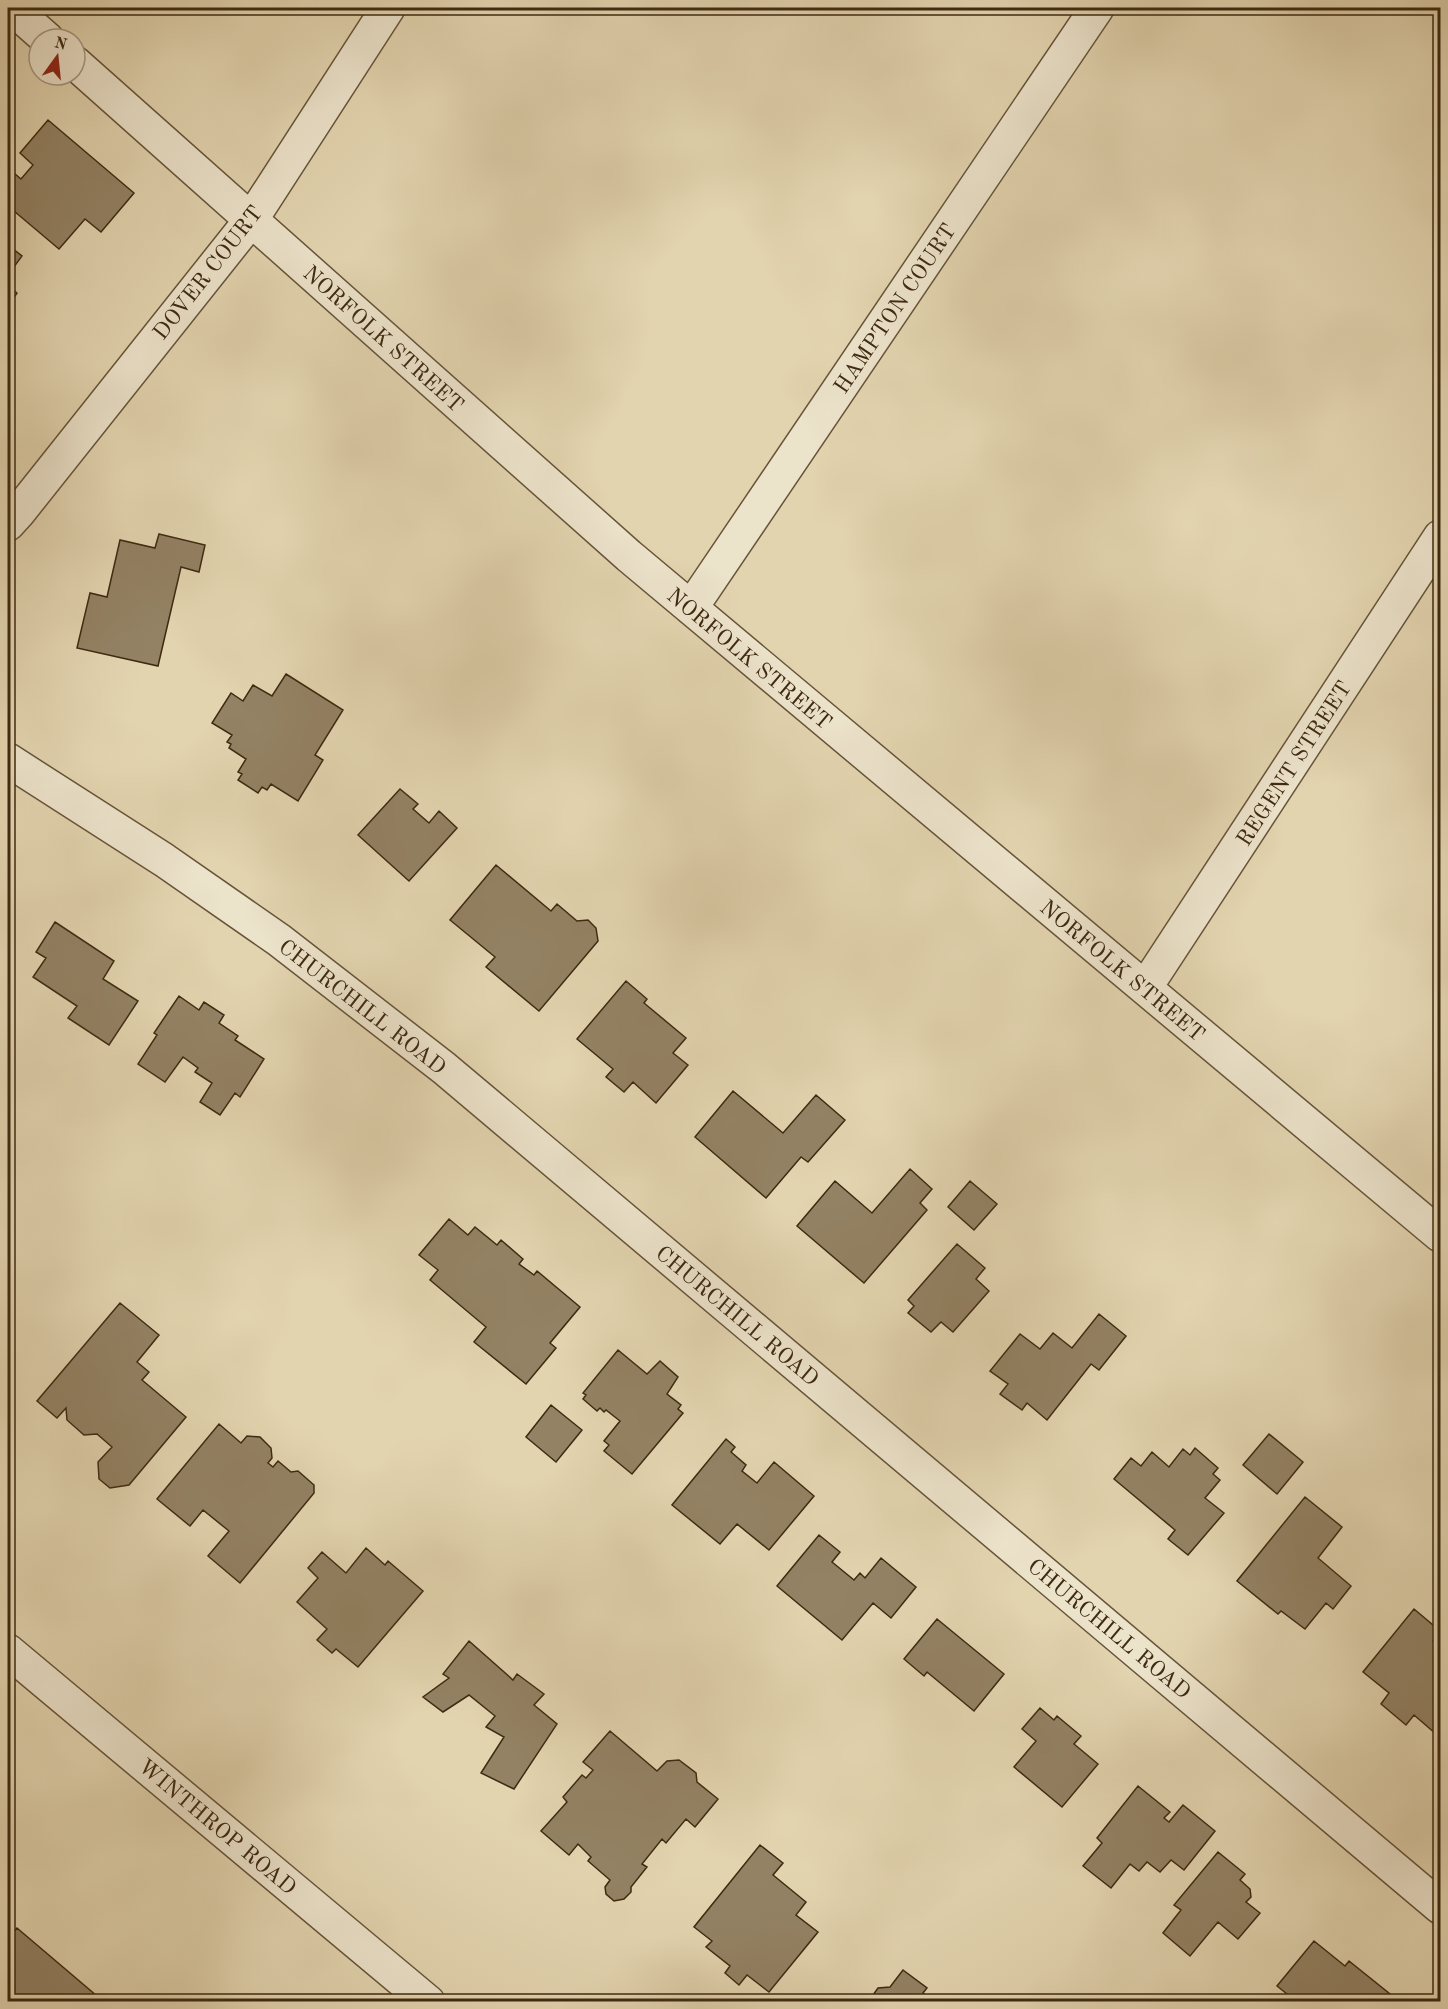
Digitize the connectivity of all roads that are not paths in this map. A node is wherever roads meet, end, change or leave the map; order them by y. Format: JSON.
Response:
{"nodes":[{"id":1,"x":12,"y":8,"type":"edge"},
{"id":2,"x":388,"y":8,"type":"edge"},
{"id":3,"x":1097,"y":8,"type":"edge"},
{"id":4,"x":33,"y":27,"type":"edge"},
{"id":5,"x":87,"y":74,"type":"edge"},
{"id":6,"x":251,"y":220,"type":"junction"},
{"id":7,"x":8,"y":524,"type":"edge"},
{"id":8,"x":1440,"y":537,"type":"edge"},
{"id":9,"x":691,"y":608,"type":"junction"},
{"id":10,"x":8,"y":760,"type":"edge"},
{"id":11,"x":1144,"y":988,"type":"junction"},
{"id":12,"x":1440,"y":1235,"type":"edge"},
{"id":13,"x":8,"y":1651,"type":"edge"},
{"id":14,"x":1440,"y":1907,"type":"edge"},
{"id":15,"x":428,"y":2001,"type":"edge"}],
"edges":[{"from":1,"to":4,"type":"street"},
{"from":2,"to":6,"type":"street","name":"DOVER COURT"},
{"from":3,"to":9,"type":"street","name":"HAMPTON COURT"},
{"from":5,"to":6,"type":"street","name":"NORFOLK STREET"},
{"from":6,"to":7,"type":"street","name":"DOVER COURT"},
{"from":6,"to":9,"type":"street","name":"NORFOLK STREET"},
{"from":8,"to":11,"type":"street","name":"REGENT STREET"},
{"from":9,"to":11,"type":"street","name":"NORFOLK STREET"},
{"from":10,"to":14,"type":"street","name":"CHURCHILL ROAD"},
{"from":11,"to":12,"type":"street","name":"NORFOLK STREET"},
{"from":13,"to":15,"type":"street","name":"WINTHROP ROAD"}]}
